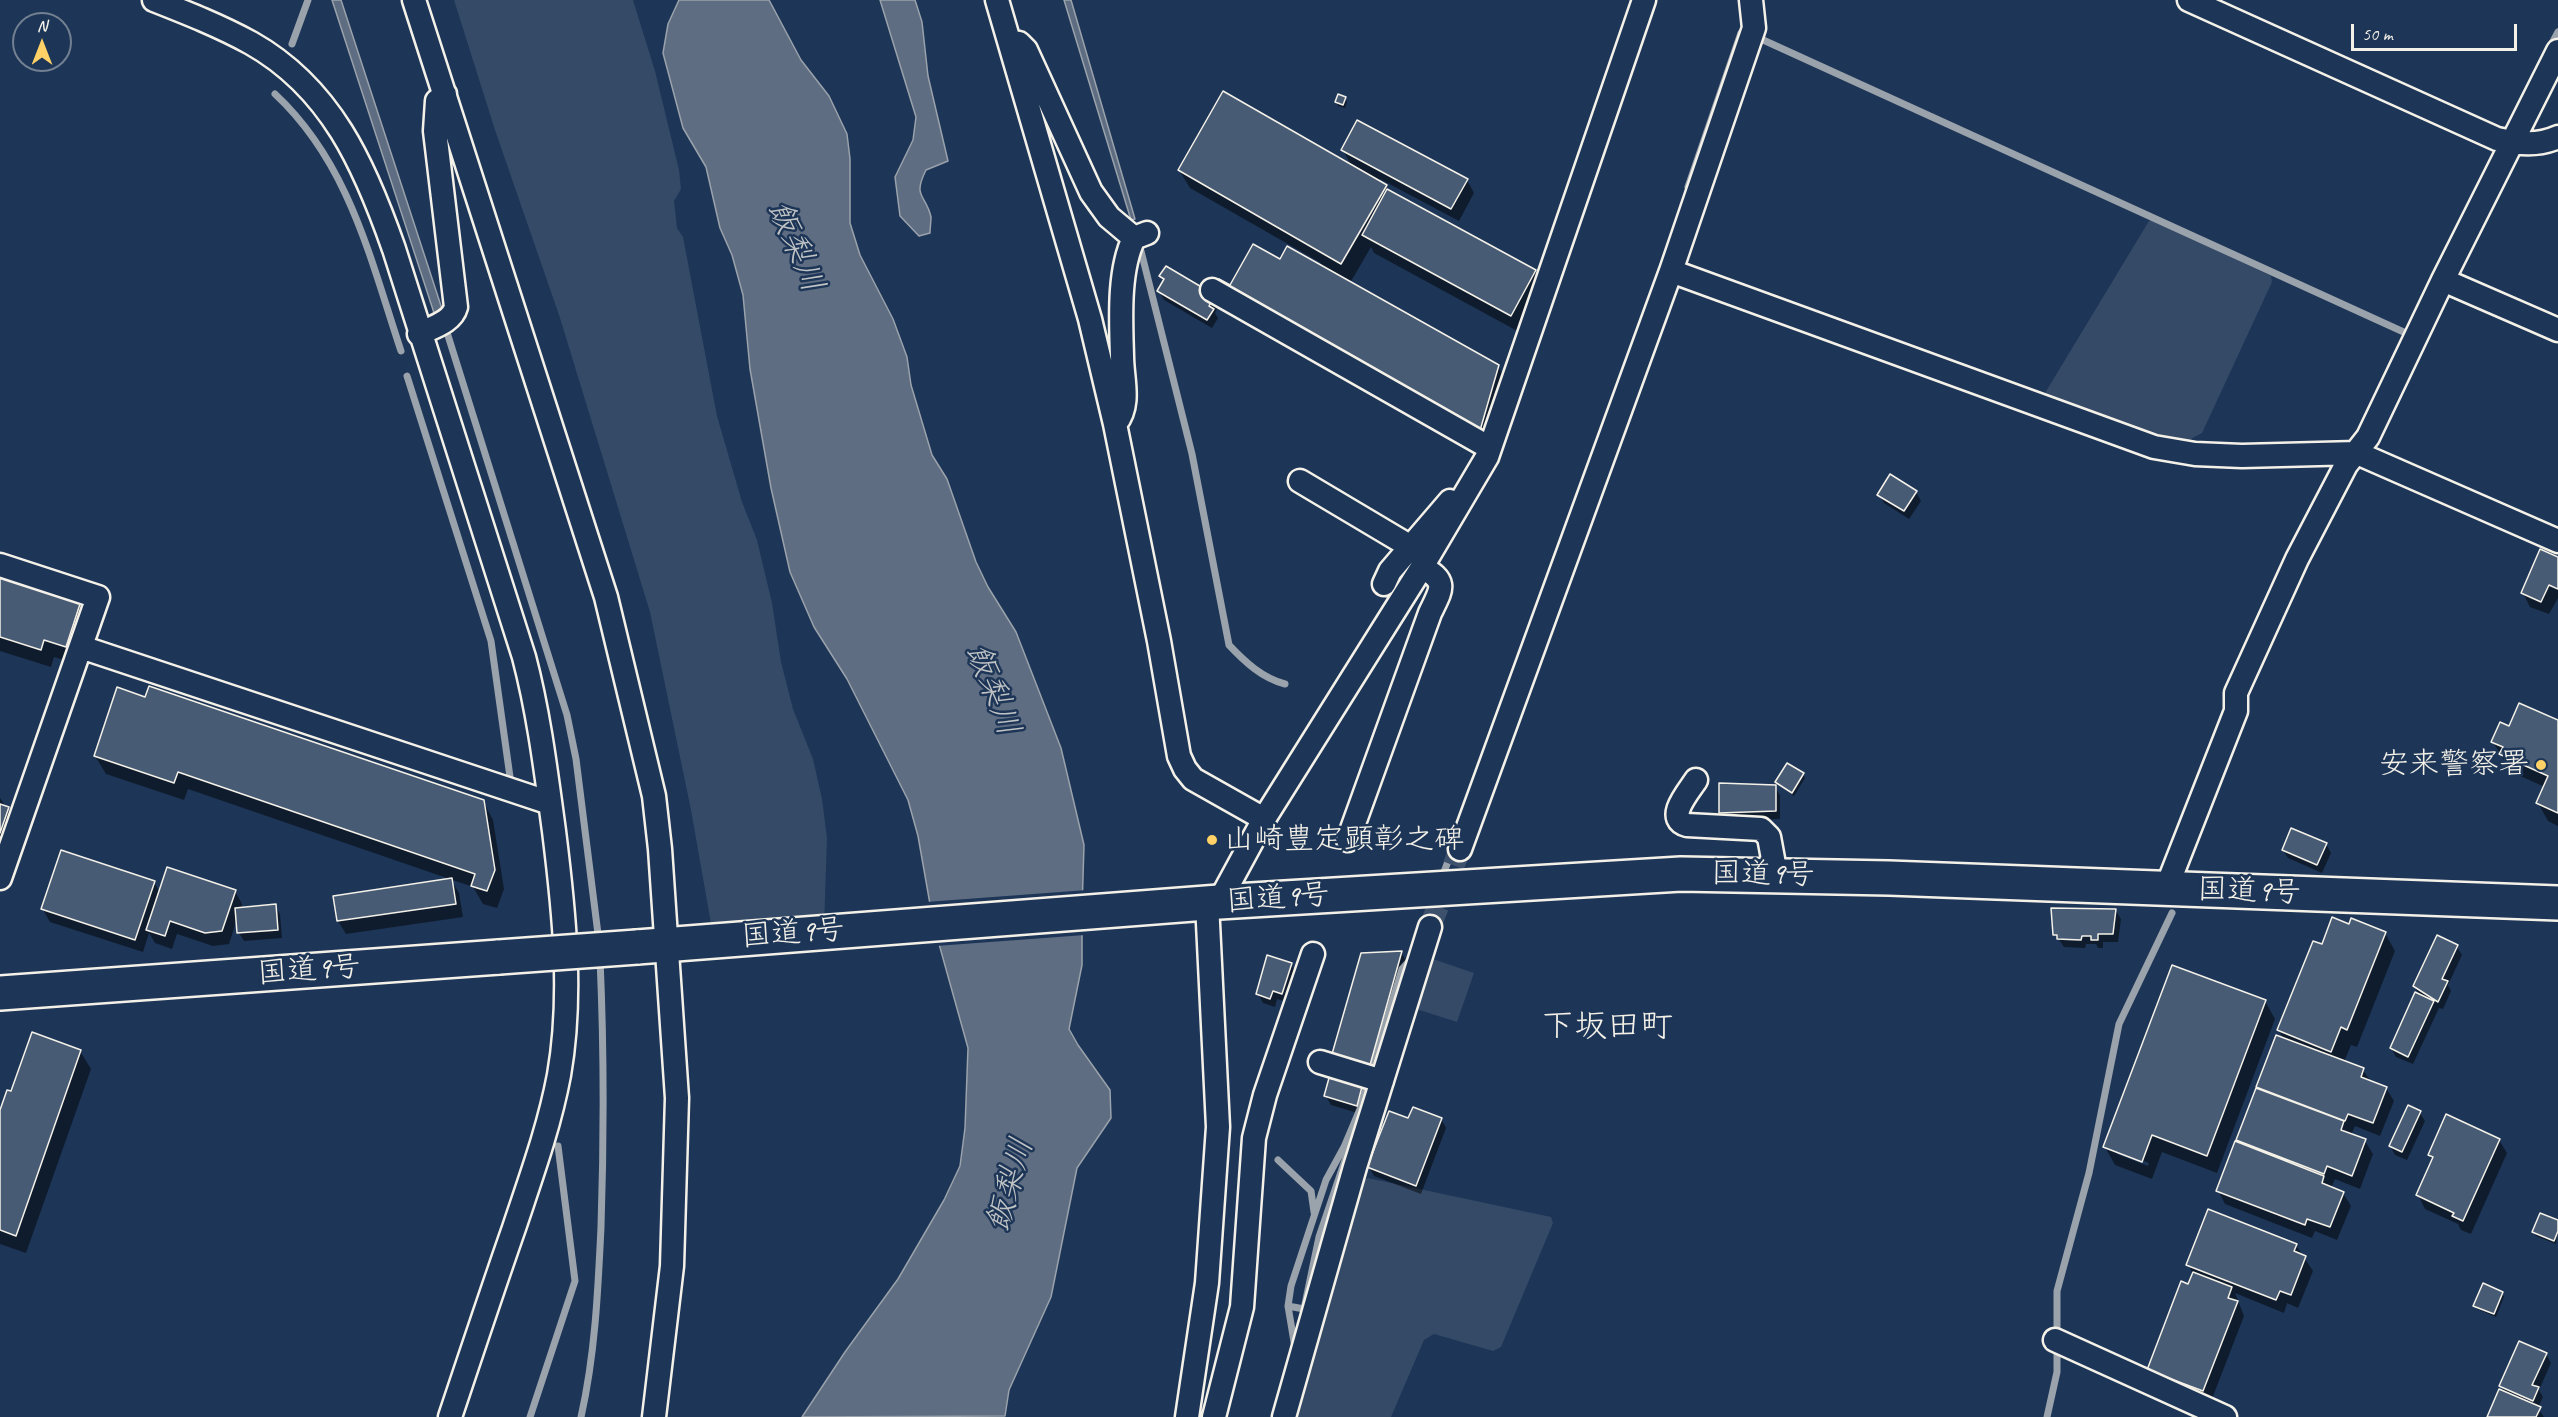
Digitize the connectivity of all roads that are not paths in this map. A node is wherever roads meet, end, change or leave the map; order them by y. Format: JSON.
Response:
{"nodes":[{"id":1,"x":154,"y":0,"type":"edge"},
{"id":2,"x":414,"y":0,"type":"edge"},
{"id":3,"x":997,"y":0,"type":"edge"},
{"id":4,"x":1644,"y":0,"type":"edge"},
{"id":5,"x":1751,"y":0,"type":"edge"},
{"id":6,"x":2189,"y":0,"type":"edge"},
{"id":7,"x":1010,"y":42,"type":"junction"},
{"id":8,"x":2558,"y":51,"type":"edge"},
{"id":9,"x":445,"y":94,"type":"junction"},
{"id":10,"x":2558,"y":137,"type":"edge"},
{"id":11,"x":2514,"y":143,"type":"junction"},
{"id":12,"x":1671,"y":271,"type":"junction"},
{"id":13,"x":2443,"y":280,"type":"junction"},
{"id":14,"x":1212,"y":290,"type":"dead end"},
{"id":15,"x":2558,"y":330,"type":"edge"},
{"id":16,"x":419,"y":334,"type":"junction"},
{"id":17,"x":1115,"y":424,"type":"junction"},
{"id":18,"x":1490,"y":448,"type":"junction"},
{"id":19,"x":2356,"y":453,"type":"junction"},
{"id":20,"x":1476,"y":476,"type":"junction"},
{"id":21,"x":1300,"y":481,"type":"dead end"},
{"id":22,"x":2558,"y":541,"type":"edge"},
{"id":23,"x":1411,"y":547,"type":"junction"},
{"id":24,"x":0,"y":565,"type":"edge"},
{"id":25,"x":1422,"y":567,"type":"junction"},
{"id":26,"x":1384,"y":584,"type":"dead end"},
{"id":27,"x":81,"y":647,"type":"junction"},
{"id":28,"x":1696,"y":780,"type":"dead end"},
{"id":29,"x":550,"y":803,"type":"junction"},
{"id":30,"x":1264,"y":819,"type":"junction"},
{"id":31,"x":1348,"y":840,"type":"dead end"},
{"id":32,"x":1460,"y":849,"type":"tunnel mouth"},
{"id":33,"x":1776,"y":875,"type":"junction"},
{"id":34,"x":0,"y":878,"type":"edge"},
{"id":35,"x":2166,"y":889,"type":"junction"},
{"id":36,"x":1207,"y":903,"type":"junction"},
{"id":37,"x":2558,"y":903,"type":"edge"},
{"id":38,"x":1430,"y":927,"type":"tunnel mouth"},
{"id":39,"x":661,"y":945,"type":"junction"},
{"id":40,"x":1313,"y":954,"type":"dead end"},
{"id":41,"x":0,"y":993,"type":"edge"},
{"id":42,"x":1320,"y":1062,"type":"dead end"},
{"id":43,"x":1375,"y":1079,"type":"junction"},
{"id":44,"x":2058,"y":1341,"type":"dead end"},
{"id":45,"x":450,"y":1417,"type":"edge"},
{"id":46,"x":654,"y":1417,"type":"edge"},
{"id":47,"x":1187,"y":1417,"type":"edge"},
{"id":48,"x":1214,"y":1417,"type":"edge"},
{"id":49,"x":1284,"y":1417,"type":"edge"},
{"id":50,"x":2225,"y":1417,"type":"edge"}],
"edges":[{"from":1,"to":16,"type":"street"},
{"from":2,"to":9,"type":"street"},
{"from":3,"to":7,"type":"street"},
{"from":4,"to":18,"type":"street"},
{"from":5,"to":12,"type":"street"},
{"from":6,"to":11,"type":"street"},
{"from":7,"to":17,"type":"street"},
{"from":7,"to":17,"type":"street"},
{"from":8,"to":11,"type":"street"},
{"from":9,"to":16,"type":"street"},
{"from":9,"to":39,"type":"street"},
{"from":10,"to":11,"type":"street"},
{"from":11,"to":13,"type":"street"},
{"from":12,"to":19,"type":"street"},
{"from":12,"to":32,"type":"street"},
{"from":13,"to":15,"type":"street"},
{"from":13,"to":19,"type":"street"},
{"from":14,"to":18,"type":"street"},
{"from":16,"to":29,"type":"street"},
{"from":17,"to":30,"type":"street"},
{"from":18,"to":20,"type":"street"},
{"from":19,"to":22,"type":"street"},
{"from":19,"to":35,"type":"street"},
{"from":20,"to":23,"type":"street"},
{"from":20,"to":25,"type":"street"},
{"from":21,"to":23,"type":"street"},
{"from":23,"to":26,"type":"street"},
{"from":24,"to":27,"type":"street"},
{"from":25,"to":30,"type":"street"},
{"from":25,"to":31,"type":"street"},
{"from":27,"to":29,"type":"street"},
{"from":27,"to":34,"type":"street"},
{"from":28,"to":33,"type":"street"},
{"from":29,"to":45,"type":"street"},
{"from":30,"to":36,"type":"street"},
{"from":33,"to":35,"type":"highway","name":"国道9号"},
{"from":33,"to":36,"type":"highway","name":"国道9号"},
{"from":35,"to":37,"type":"highway","name":"国道9号"},
{"from":36,"to":39,"type":"highway","name":"国道9号"},
{"from":36,"to":47,"type":"street"},
{"from":38,"to":43,"type":"street"},
{"from":39,"to":41,"type":"highway","name":"国道9号","bridge":true},
{"from":39,"to":46,"type":"street"},
{"from":40,"to":48,"type":"street"},
{"from":42,"to":43,"type":"street"},
{"from":43,"to":49,"type":"street"},
{"from":44,"to":50,"type":"street"}]}
